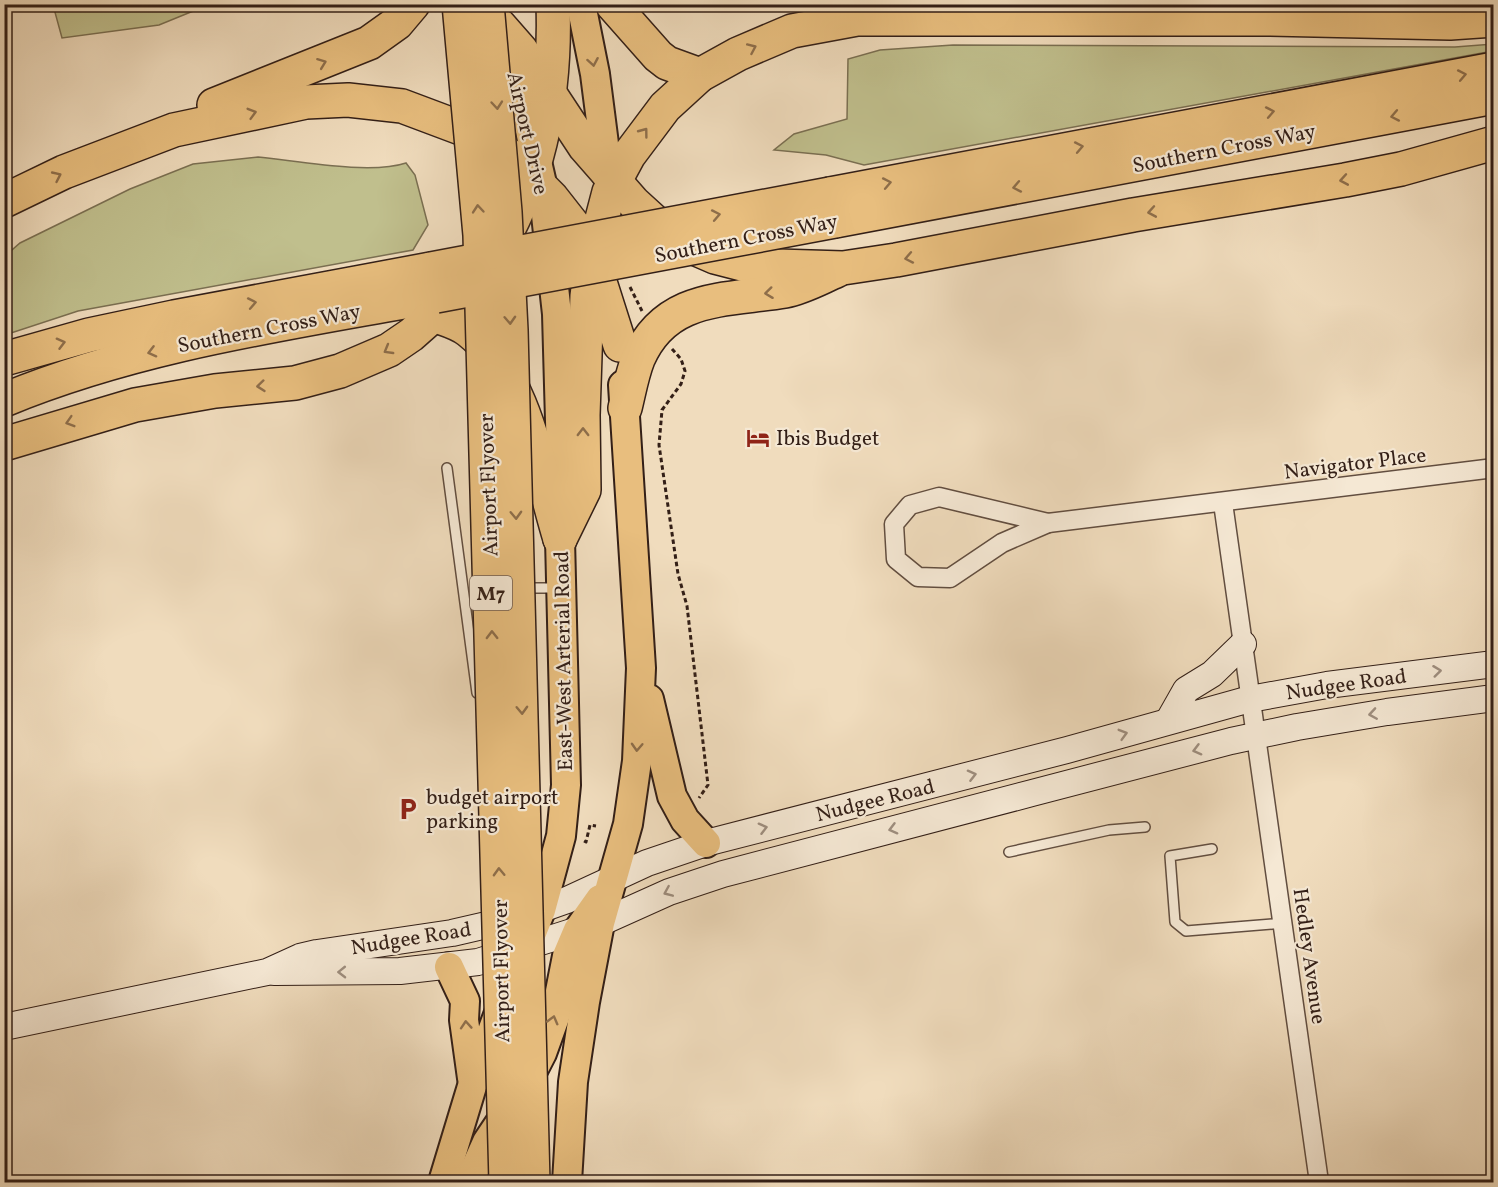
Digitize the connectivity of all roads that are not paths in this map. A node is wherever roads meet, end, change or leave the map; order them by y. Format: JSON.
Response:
{"nodes":[{"id":1,"x":413,"y":4,"type":"edge"},
{"id":2,"x":459,"y":4,"type":"edge"},
{"id":3,"x":554,"y":4,"type":"edge"},
{"id":4,"x":581,"y":4,"type":"edge"},
{"id":5,"x":612,"y":4,"type":"edge"},
{"id":6,"x":493,"y":12,"type":"edge"},
{"id":7,"x":1494,"y":20,"type":"edge"},
{"id":8,"x":1494,"y":69,"type":"edge"},
{"id":9,"x":700,"y":75,"type":"junction"},
{"id":10,"x":550,"y":94,"type":"junction"},
{"id":11,"x":1494,"y":97,"type":"edge"},
{"id":12,"x":174,"y":130,"type":"junction"},
{"id":13,"x":1494,"y":143,"type":"edge"},
{"id":14,"x":537,"y":174,"type":"junction"},
{"id":15,"x":610,"y":183,"type":"junction"},
{"id":16,"x":4,"y":201,"type":"edge"},
{"id":17,"x":832,"y":208,"type":"junction"},
{"id":18,"x":603,"y":255,"type":"junction"},
{"id":19,"x":552,"y":264,"type":"joint"},
{"id":20,"x":843,"y":268,"type":"junction"},
{"id":21,"x":330,"y":302,"type":"junction"},
{"id":22,"x":436,"y":316,"type":"junction"},
{"id":23,"x":620,"y":345,"type":"joint"},
{"id":24,"x":4,"y":359,"type":"edge"},
{"id":25,"x":4,"y":400,"type":"edge"},
{"id":26,"x":625,"y":408,"type":"junction"},
{"id":27,"x":4,"y":444,"type":"edge"},
{"id":28,"x":447,"y":468,"type":"dead end"},
{"id":29,"x":1494,"y":468,"type":"edge"},
{"id":30,"x":1223,"y":503,"type":"junction"},
{"id":31,"x":1048,"y":523,"type":"junction"},
{"id":32,"x":561,"y":539,"type":"junction"},
{"id":33,"x":507,"y":588,"type":"dead end"},
{"id":34,"x":563,"y":588,"type":"junction"},
{"id":35,"x":496,"y":589,"type":"dead end"},
{"id":36,"x":463,"y":590,"type":"junction"},
{"id":37,"x":1244,"y":644,"type":"junction"},
{"id":38,"x":1494,"y":664,"type":"edge"},
{"id":39,"x":641,"y":668,"type":"junction"},
{"id":40,"x":1494,"y":698,"type":"edge"},
{"id":41,"x":1250,"y":699,"type":"junction"},
{"id":42,"x":479,"y":706,"type":"dead end"},
{"id":43,"x":1169,"y":720,"type":"junction"},
{"id":44,"x":1254,"y":737,"type":"junction"},
{"id":45,"x":484,"y":741,"type":"dead end"},
{"id":46,"x":493,"y":811,"type":"dead end"},
{"id":47,"x":1145,"y":827,"type":"dead end"},
{"id":48,"x":706,"y":843,"type":"junction"},
{"id":49,"x":1212,"y":849,"type":"dead end"},
{"id":50,"x":1009,"y":852,"type":"dead end"},
{"id":51,"x":614,"y":879,"type":"junction"},
{"id":52,"x":541,"y":910,"type":"junction"},
{"id":53,"x":1284,"y":923,"type":"junction"},
{"id":54,"x":589,"y":927,"type":"junction"},
{"id":55,"x":526,"y":948,"type":"junction"},
{"id":56,"x":449,"y":967,"type":"junction"},
{"id":57,"x":267,"y":972,"type":"junction"},
{"id":58,"x":4,"y":1027,"type":"edge"},
{"id":59,"x":473,"y":1083,"type":"junction"},
{"id":60,"x":443,"y":1182,"type":"edge"},
{"id":61,"x":469,"y":1182,"type":"edge"},
{"id":62,"x":506,"y":1182,"type":"edge"},
{"id":63,"x":533,"y":1182,"type":"edge"},
{"id":64,"x":567,"y":1182,"type":"edge"},
{"id":65,"x":1318,"y":1182,"type":"edge"}],
"edges":[{"from":12,"to":1,"type":"highway","one_way":true},
{"from":62,"to":2,"type":"highway","name":"Airport Flyover","number":"M7","one_way":true,"bridge":true},
{"from":3,"to":10,"type":"highway"},
{"from":4,"to":15,"type":"main road","one_way":true},
{"from":5,"to":9,"type":"highway"},
{"from":6,"to":10,"type":"highway"},
{"from":6,"to":14,"type":"main road","name":"Airport Drive"},
{"from":6,"to":63,"type":"highway","name":"Airport Flyover","number":"M7","one_way":true,"bridge":true},
{"from":9,"to":7,"type":"highway","one_way":true},
{"from":17,"to":8,"type":"highway","name":"Southern Cross Way","one_way":true},
{"from":15,"to":9,"type":"highway","one_way":true},
{"from":10,"to":14,"type":"highway"},
{"from":10,"to":15,"type":"highway"},
{"from":11,"to":17,"type":"highway","name":"Southern Cross Way","one_way":true},
{"from":12,"to":14,"type":"highway","one_way":true},
{"from":16,"to":12,"type":"highway","one_way":true},
{"from":13,"to":20,"type":"highway","one_way":true},
{"from":14,"to":18,"type":"highway"},
{"from":14,"to":19,"type":"main road","name":"Airport Drive"},
{"from":14,"to":22,"type":"highway"},
{"from":15,"to":18,"type":"highway"},
{"from":15,"to":20,"type":"highway"},
{"from":17,"to":21,"type":"highway","name":"Southern Cross Way","bridge":true},
{"from":18,"to":23,"type":"highway"},
{"from":32,"to":18,"type":"highway","one_way":true},
{"from":19,"to":32,"type":"main road","name":"East-West Arterial Road"},
{"from":20,"to":26,"type":"highway","one_way":true},
{"from":24,"to":21,"type":"highway","name":"Southern Cross Way","one_way":true},
{"from":21,"to":25,"type":"highway","name":"Southern Cross Way","one_way":true},
{"from":22,"to":27,"type":"highway","one_way":true},
{"from":22,"to":32,"type":"highway"},
{"from":23,"to":26,"type":"main road"},
{"from":26,"to":39,"type":"main road"},
{"from":28,"to":36,"type":"lane"},
{"from":29,"to":30,"type":"street","name":"Navigator Place"},
{"from":30,"to":31,"type":"street","name":"Navigator Place"},
{"from":30,"to":37,"type":"street"},
{"from":31,"to":31,"type":"street","name":"Navigator Place"},
{"from":32,"to":34,"type":"main road","name":"East-West Arterial Road"},
{"from":33,"to":34,"type":"lane"},
{"from":34,"to":52,"type":"main road","name":"East-West Arterial Road"},
{"from":35,"to":36,"type":"lane"},
{"from":36,"to":42,"type":"lane"},
{"from":37,"to":41,"type":"street"},
{"from":37,"to":43,"type":"main road"},
{"from":41,"to":38,"type":"main road","name":"Nudgee Road","one_way":true},
{"from":39,"to":48,"type":"main road"},
{"from":39,"to":51,"type":"main road","one_way":true},
{"from":40,"to":44,"type":"main road","name":"Nudgee Road","one_way":true},
{"from":41,"to":43,"type":"main road","name":"Nudgee Road"},
{"from":41,"to":44,"type":"street"},
{"from":48,"to":43,"type":"main road","name":"Nudgee Road","one_way":true},
{"from":44,"to":53,"type":"street","name":"Hedley Avenue"},
{"from":44,"to":54,"type":"main road","name":"Nudgee Road","one_way":true},
{"from":45,"to":46,"type":"lane"},
{"from":47,"to":50,"type":"lane"},
{"from":48,"to":51,"type":"main road","name":"Nudgee Road"},
{"from":49,"to":53,"type":"lane"},
{"from":51,"to":52,"type":"main road","name":"Nudgee Road"},
{"from":51,"to":54,"type":"main road"},
{"from":52,"to":55,"type":"main road","name":"East-West Arterial Road"},
{"from":52,"to":57,"type":"main road","name":"Nudgee Road"},
{"from":53,"to":65,"type":"street","name":"Hedley Avenue"},
{"from":54,"to":55,"type":"main road","name":"Nudgee Road"},
{"from":61,"to":54,"type":"main road","one_way":true},
{"from":54,"to":64,"type":"main road"},
{"from":55,"to":56,"type":"main road","name":"Nudgee Road"},
{"from":55,"to":59,"type":"main road","name":"East-West Arterial Road"},
{"from":56,"to":57,"type":"main road","name":"Nudgee Road","one_way":true},
{"from":59,"to":56,"type":"main road","one_way":true},
{"from":57,"to":58,"type":"main road","name":"Nudgee Road"},
{"from":59,"to":60,"type":"main road","name":"East-West Arterial Road"}]}
